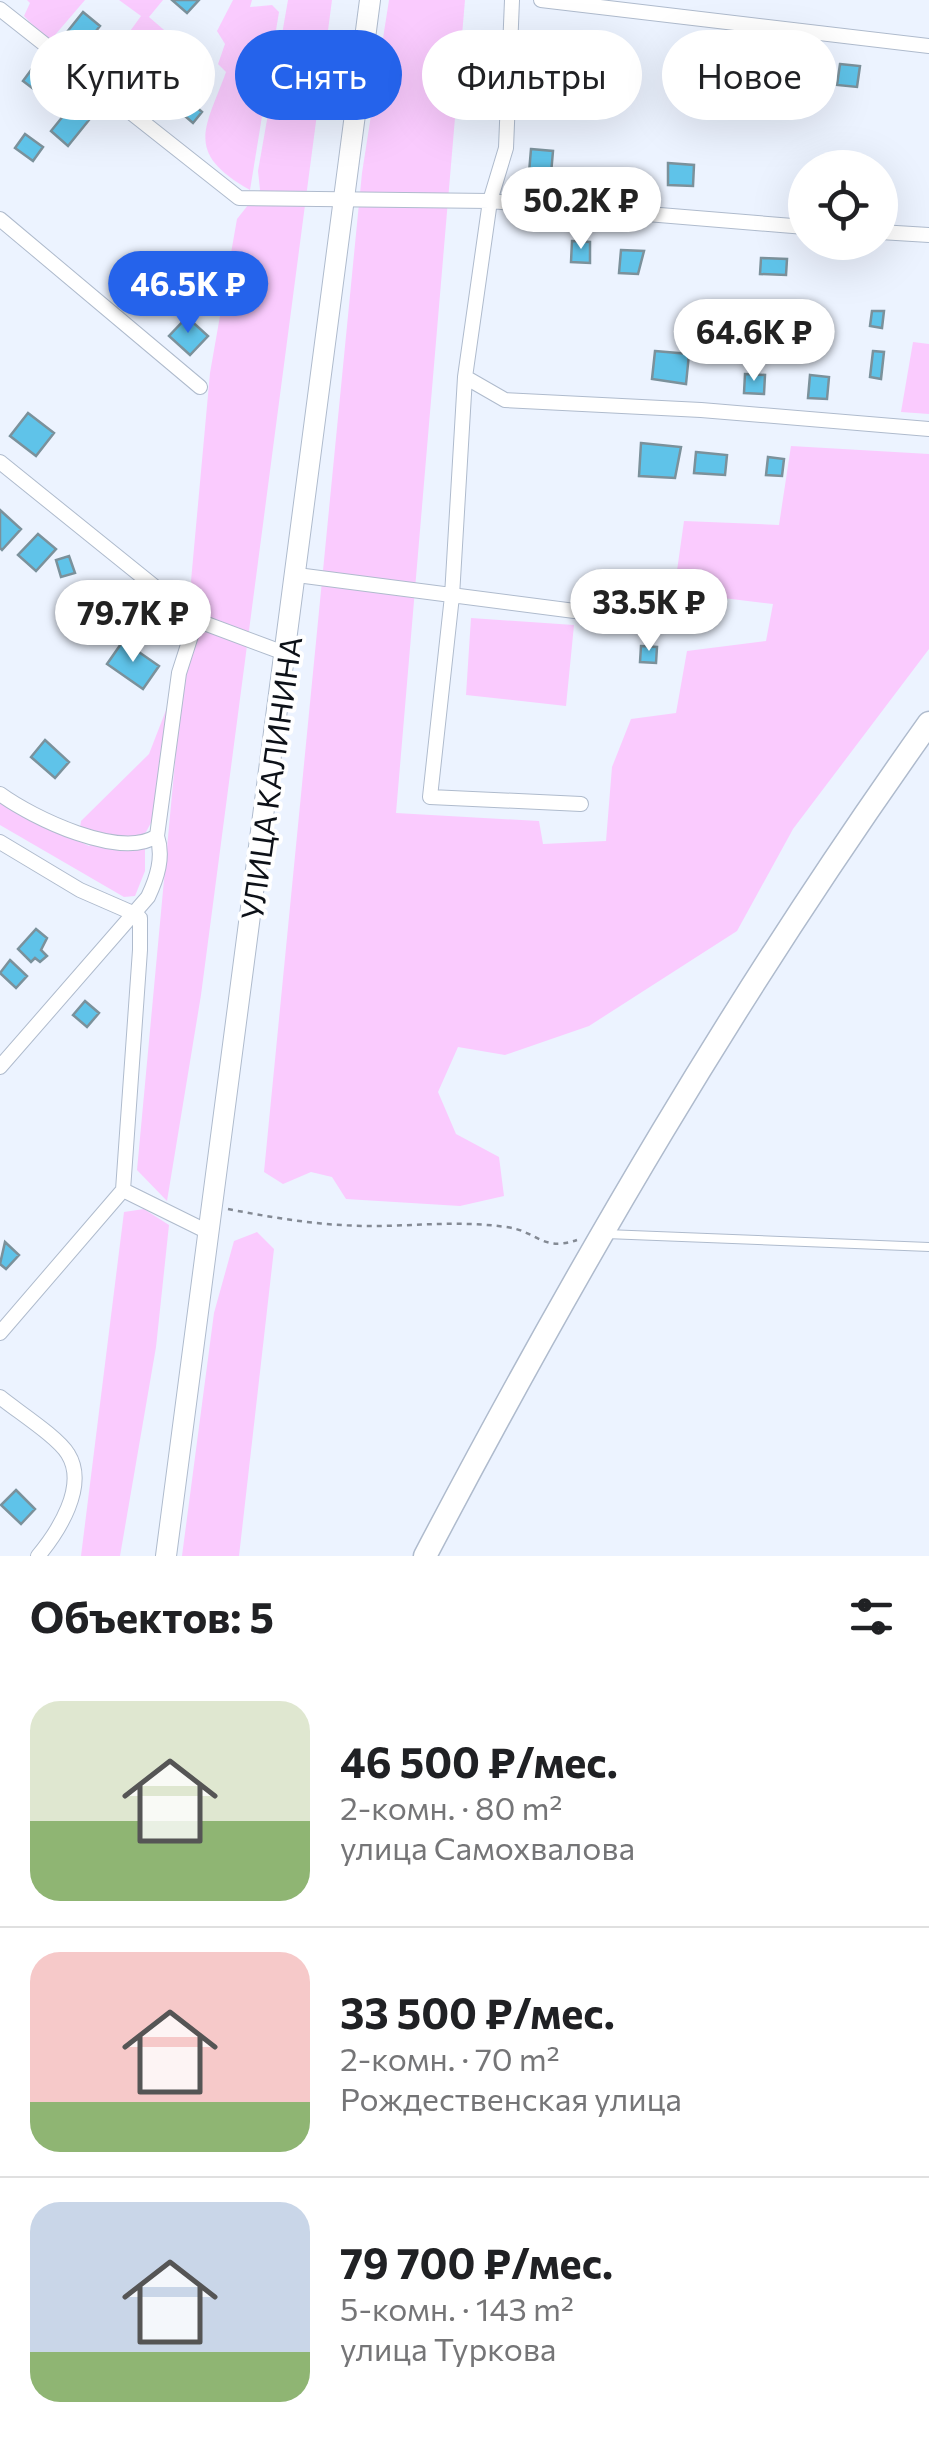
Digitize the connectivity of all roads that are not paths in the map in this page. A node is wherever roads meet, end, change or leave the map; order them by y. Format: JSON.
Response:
{"nodes":[{"id":1,"x":370,"y":0,"type":"edge"},
{"id":2,"x":512,"y":0,"type":"edge"},
{"id":3,"x":542,"y":0,"type":"edge"},
{"id":4,"x":0,"y":9,"type":"edge"},
{"id":5,"x":929,"y":46,"type":"edge"},
{"id":6,"x":342,"y":201,"type":"junction"},
{"id":7,"x":490,"y":201,"type":"junction"},
{"id":8,"x":0,"y":218,"type":"edge"},
{"id":9,"x":788,"y":225,"type":"edge"},
{"id":10,"x":898,"y":233,"type":"edge"},
{"id":11,"x":929,"y":234,"type":"edge"},
{"id":12,"x":465,"y":376,"type":"junction"},
{"id":13,"x":200,"y":386,"type":"dead end"},
{"id":14,"x":929,"y":429,"type":"edge"},
{"id":15,"x":0,"y":462,"type":"edge"},
{"id":16,"x":296,"y":575,"type":"junction"},
{"id":17,"x":452,"y":596,"type":"junction"},
{"id":18,"x":196,"y":620,"type":"junction"},
{"id":19,"x":674,"y":624,"type":"dead end"},
{"id":20,"x":287,"y":654,"type":"junction"},
{"id":21,"x":929,"y":723,"type":"edge"},
{"id":22,"x":0,"y":794,"type":"edge"},
{"id":23,"x":581,"y":804,"type":"dead end"},
{"id":24,"x":157,"y":836,"type":"junction"},
{"id":25,"x":0,"y":842,"type":"edge"},
{"id":26,"x":135,"y":914,"type":"junction"},
{"id":27,"x":0,"y":1067,"type":"edge"},
{"id":28,"x":123,"y":1190,"type":"junction"},
{"id":29,"x":208,"y":1232,"type":"junction"},
{"id":30,"x":602,"y":1234,"type":"junction"},
{"id":31,"x":929,"y":1247,"type":"edge"},
{"id":32,"x":0,"y":1332,"type":"edge"},
{"id":33,"x":0,"y":1397,"type":"edge"},
{"id":34,"x":38,"y":1556,"type":"edge"},
{"id":35,"x":166,"y":1556,"type":"edge"},
{"id":36,"x":425,"y":1556,"type":"edge"}],
"edges":[{"from":1,"to":6,"type":"main road","name":"УЛИЦА КАЛИНИНА"},
{"from":2,"to":7,"type":"street"},
{"from":3,"to":5,"type":"street"},
{"from":4,"to":6,"type":"street"},
{"from":6,"to":7,"type":"street"},
{"from":6,"to":16,"type":"main road","name":"УЛИЦА КАЛИНИНА"},
{"from":7,"to":9,"type":"street"},
{"from":7,"to":12,"type":"street"},
{"from":8,"to":13,"type":"street"},
{"from":10,"to":11,"type":"street"},
{"from":12,"to":14,"type":"street"},
{"from":12,"to":17,"type":"street"},
{"from":15,"to":18,"type":"street"},
{"from":16,"to":17,"type":"street"},
{"from":16,"to":20,"type":"main road","name":"УЛИЦА КАЛИНИНА"},
{"from":17,"to":19,"type":"street"},
{"from":17,"to":23,"type":"street"},
{"from":18,"to":20,"type":"street"},
{"from":18,"to":24,"type":"street"},
{"from":20,"to":29,"type":"main road","name":"УЛИЦА КАЛИНИНА"},
{"from":21,"to":30,"type":"main road"},
{"from":22,"to":24,"type":"street"},
{"from":24,"to":26,"type":"street"},
{"from":25,"to":26,"type":"street"},
{"from":26,"to":27,"type":"street"},
{"from":26,"to":28,"type":"street"},
{"from":28,"to":29,"type":"street"},
{"from":28,"to":32,"type":"street"},
{"from":29,"to":35,"type":"main road","name":"УЛИЦА КАЛИНИНА"},
{"from":30,"to":31,"type":"lane"},
{"from":30,"to":36,"type":"main road"},
{"from":33,"to":34,"type":"street"}]}
